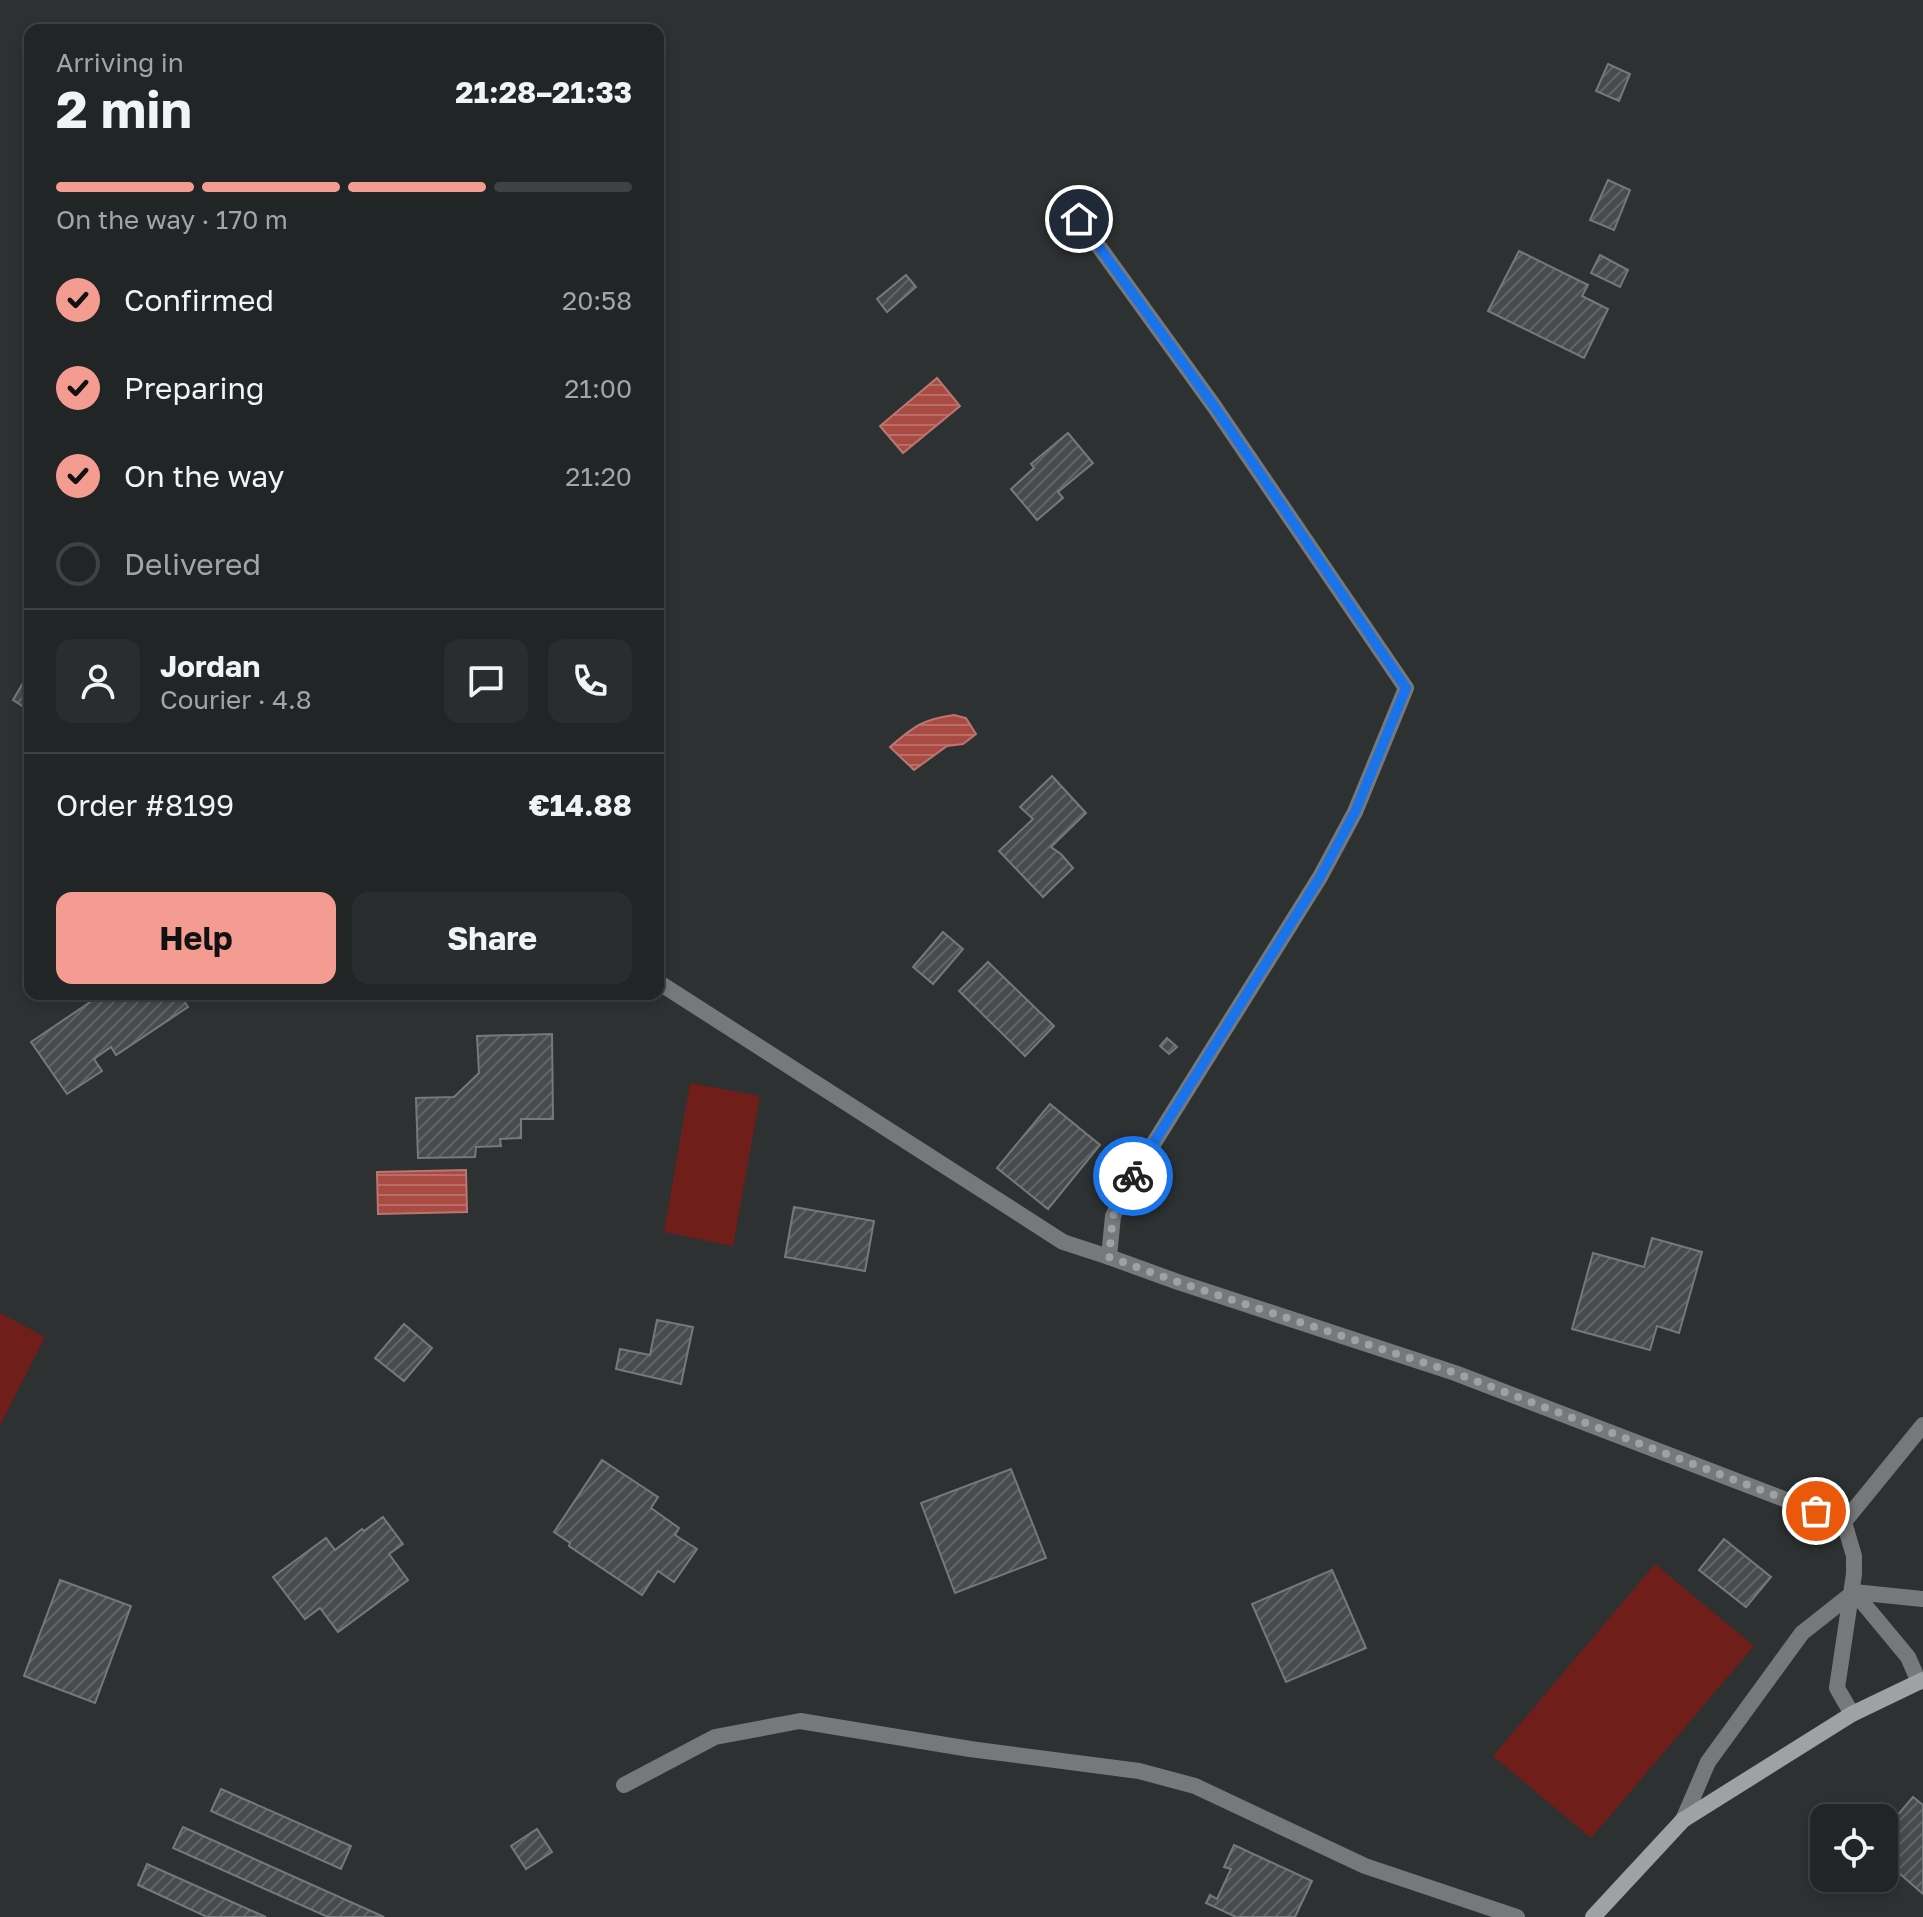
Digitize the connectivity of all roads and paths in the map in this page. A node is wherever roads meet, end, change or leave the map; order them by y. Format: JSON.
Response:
{"nodes":[{"id":1,"x":1079,"y":219,"type":"dead end"},
{"id":2,"x":664,"y":986,"type":"edge"},
{"id":3,"x":1109,"y":1257,"type":"junction"},
{"id":4,"x":1923,"y":1425,"type":"edge"},
{"id":5,"x":1844,"y":1522,"type":"junction"},
{"id":6,"x":1854,"y":1592,"type":"junction"},
{"id":7,"x":1923,"y":1599,"type":"edge"},
{"id":8,"x":1921,"y":1681,"type":"edge"},
{"id":9,"x":1852,"y":1714,"type":"junction"},
{"id":10,"x":624,"y":1785,"type":"dead end"},
{"id":11,"x":1683,"y":1820,"type":"junction"},
{"id":12,"x":1517,"y":1917,"type":"edge"},
{"id":13,"x":1593,"y":1917,"type":"edge"}],
"edges":[{"from":1,"to":3,"type":"street"},
{"from":2,"to":3,"type":"street"},
{"from":3,"to":5,"type":"street"},
{"from":4,"to":5,"type":"street"},
{"from":5,"to":6,"type":"street"},
{"from":6,"to":7,"type":"street"},
{"from":6,"to":8,"type":"street"},
{"from":6,"to":9,"type":"street"},
{"from":6,"to":11,"type":"street"},
{"from":8,"to":9,"type":"main road"},
{"from":9,"to":11,"type":"main road"},
{"from":10,"to":12,"type":"street"},
{"from":11,"to":13,"type":"main road"}]}
